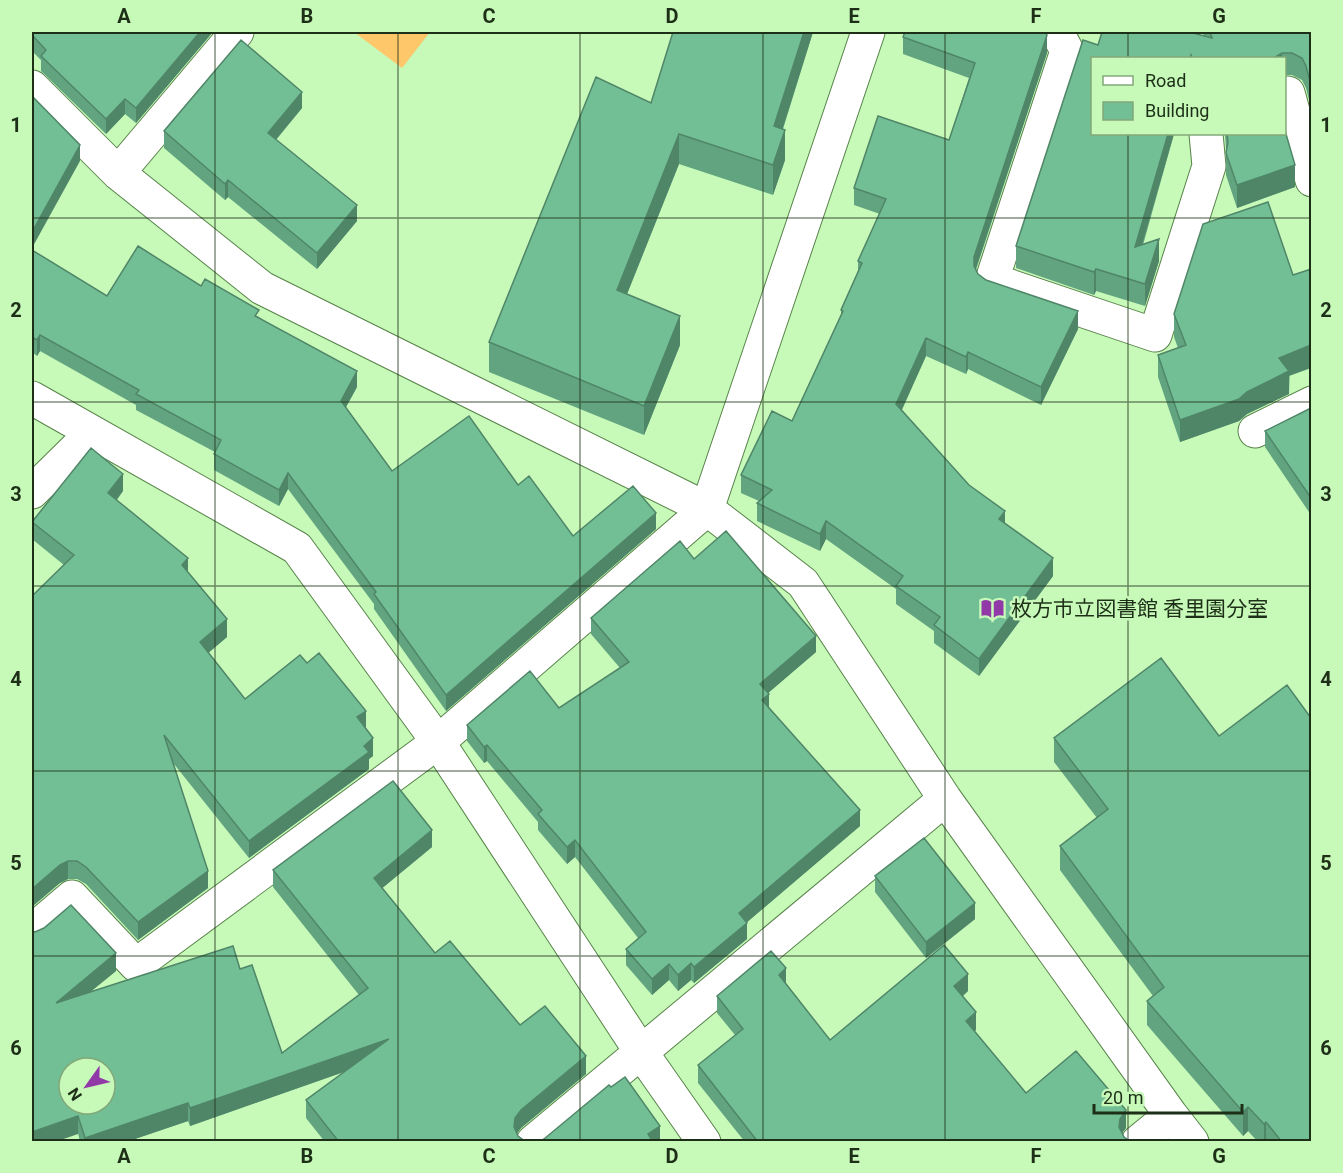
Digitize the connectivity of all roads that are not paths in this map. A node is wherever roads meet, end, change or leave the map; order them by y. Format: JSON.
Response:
{"nodes":[{"id":1,"x":237,"y":32,"type":"edge"},
{"id":2,"x":868,"y":32,"type":"edge"},
{"id":3,"x":1057,"y":32,"type":"edge"},
{"id":4,"x":32,"y":87,"type":"edge"},
{"id":5,"x":1295,"y":90,"type":"edge"},
{"id":6,"x":1206,"y":135,"type":"edge"},
{"id":7,"x":118,"y":173,"type":"junction"},
{"id":8,"x":1311,"y":180,"type":"edge"},
{"id":9,"x":32,"y":398,"type":"edge"},
{"id":10,"x":1311,"y":403,"type":"edge"},
{"id":11,"x":92,"y":432,"type":"junction"},
{"id":12,"x":1255,"y":432,"type":"dead end"},
{"id":13,"x":32,"y":492,"type":"edge"},
{"id":14,"x":707,"y":509,"type":"junction"},
{"id":15,"x":438,"y":742,"type":"junction"},
{"id":16,"x":945,"y":799,"type":"junction"},
{"id":17,"x":32,"y":930,"type":"edge"},
{"id":18,"x":641,"y":1052,"type":"junction"},
{"id":19,"x":1171,"y":1115,"type":"junction"},
{"id":20,"x":533,"y":1142,"type":"edge"},
{"id":21,"x":704,"y":1142,"type":"edge"},
{"id":22,"x":1138,"y":1142,"type":"edge"},
{"id":23,"x":1192,"y":1142,"type":"edge"}],
"edges":[{"from":1,"to":7,"type":"street"},
{"from":2,"to":14,"type":"street"},
{"from":3,"to":6,"type":"street"},
{"from":4,"to":7,"type":"street"},
{"from":5,"to":8,"type":"street"},
{"from":7,"to":14,"type":"street"},
{"from":9,"to":11,"type":"street"},
{"from":10,"to":12,"type":"street"},
{"from":11,"to":13,"type":"street"},
{"from":11,"to":15,"type":"street"},
{"from":14,"to":15,"type":"street"},
{"from":14,"to":16,"type":"street"},
{"from":15,"to":17,"type":"street"},
{"from":15,"to":18,"type":"street"},
{"from":16,"to":18,"type":"street"},
{"from":16,"to":19,"type":"street"},
{"from":18,"to":20,"type":"street"},
{"from":18,"to":21,"type":"street"},
{"from":19,"to":22,"type":"street"},
{"from":19,"to":23,"type":"street"}]}
